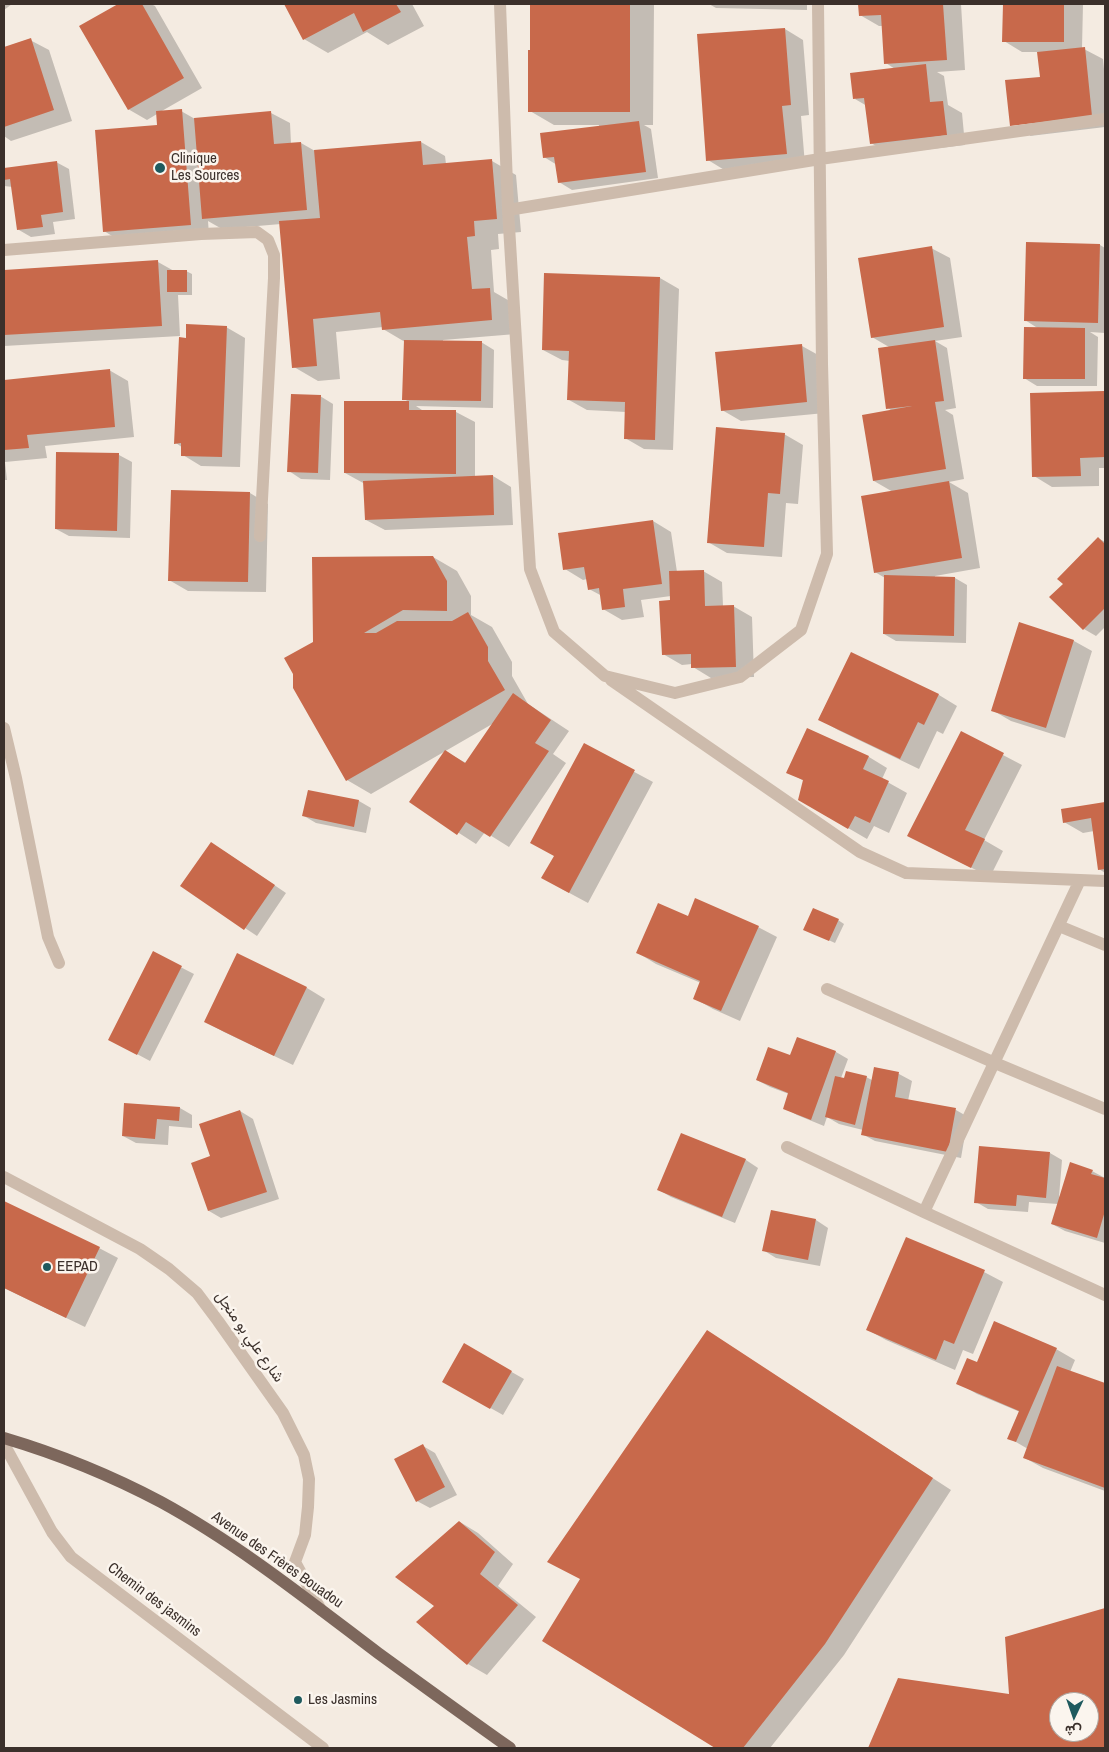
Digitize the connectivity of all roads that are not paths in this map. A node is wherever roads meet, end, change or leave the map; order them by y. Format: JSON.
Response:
{"nodes":[{"id":1,"x":500,"y":4,"type":"edge"},
{"id":2,"x":818,"y":4,"type":"edge"},
{"id":3,"x":1105,"y":119,"type":"edge"},
{"id":4,"x":820,"y":160,"type":"junction"},
{"id":5,"x":508,"y":210,"type":"junction"},
{"id":6,"x":4,"y":250,"type":"edge"},
{"id":7,"x":260,"y":536,"type":"dead end"},
{"id":8,"x":605,"y":676,"type":"junction"},
{"id":9,"x":4,"y":728,"type":"edge"},
{"id":10,"x":1080,"y":880,"type":"junction"},
{"id":11,"x":1105,"y":881,"type":"edge"},
{"id":12,"x":1059,"y":926,"type":"junction"},
{"id":13,"x":1105,"y":945,"type":"edge"},
{"id":14,"x":59,"y":963,"type":"dead end"},
{"id":15,"x":827,"y":989,"type":"dead end"},
{"id":16,"x":994,"y":1062,"type":"junction"},
{"id":17,"x":1105,"y":1109,"type":"edge"},
{"id":18,"x":787,"y":1147,"type":"dead end"},
{"id":19,"x":4,"y":1177,"type":"edge"},
{"id":20,"x":924,"y":1212,"type":"junction"},
{"id":21,"x":1105,"y":1295,"type":"edge"},
{"id":22,"x":4,"y":1438,"type":"edge"},
{"id":23,"x":4,"y":1444,"type":"edge"},
{"id":24,"x":321,"y":1610,"type":"junction"},
{"id":25,"x":323,"y":1748,"type":"edge"},
{"id":26,"x":510,"y":1748,"type":"edge"}],
"edges":[{"from":1,"to":5,"type":"street"},
{"from":2,"to":4,"type":"street"},
{"from":3,"to":4,"type":"street"},
{"from":4,"to":5,"type":"street"},
{"from":4,"to":8,"type":"street"},
{"from":5,"to":8,"type":"street"},
{"from":6,"to":7,"type":"street"},
{"from":8,"to":10,"type":"street"},
{"from":9,"to":14,"type":"street"},
{"from":10,"to":11,"type":"street"},
{"from":10,"to":12,"type":"street"},
{"from":12,"to":13,"type":"street"},
{"from":12,"to":16,"type":"street"},
{"from":15,"to":16,"type":"street"},
{"from":16,"to":17,"type":"street"},
{"from":16,"to":20,"type":"street"},
{"from":18,"to":20,"type":"street"},
{"from":19,"to":24,"type":"street","name":"شارع علي بو منجل"},
{"from":20,"to":21,"type":"street"},
{"from":22,"to":24,"type":"main road","name":"Avenue des Frères Bouadou"},
{"from":23,"to":25,"type":"street","name":"Chemin des jasmins"},
{"from":24,"to":26,"type":"main road","name":"Avenue des Frères Bouadou"}]}
